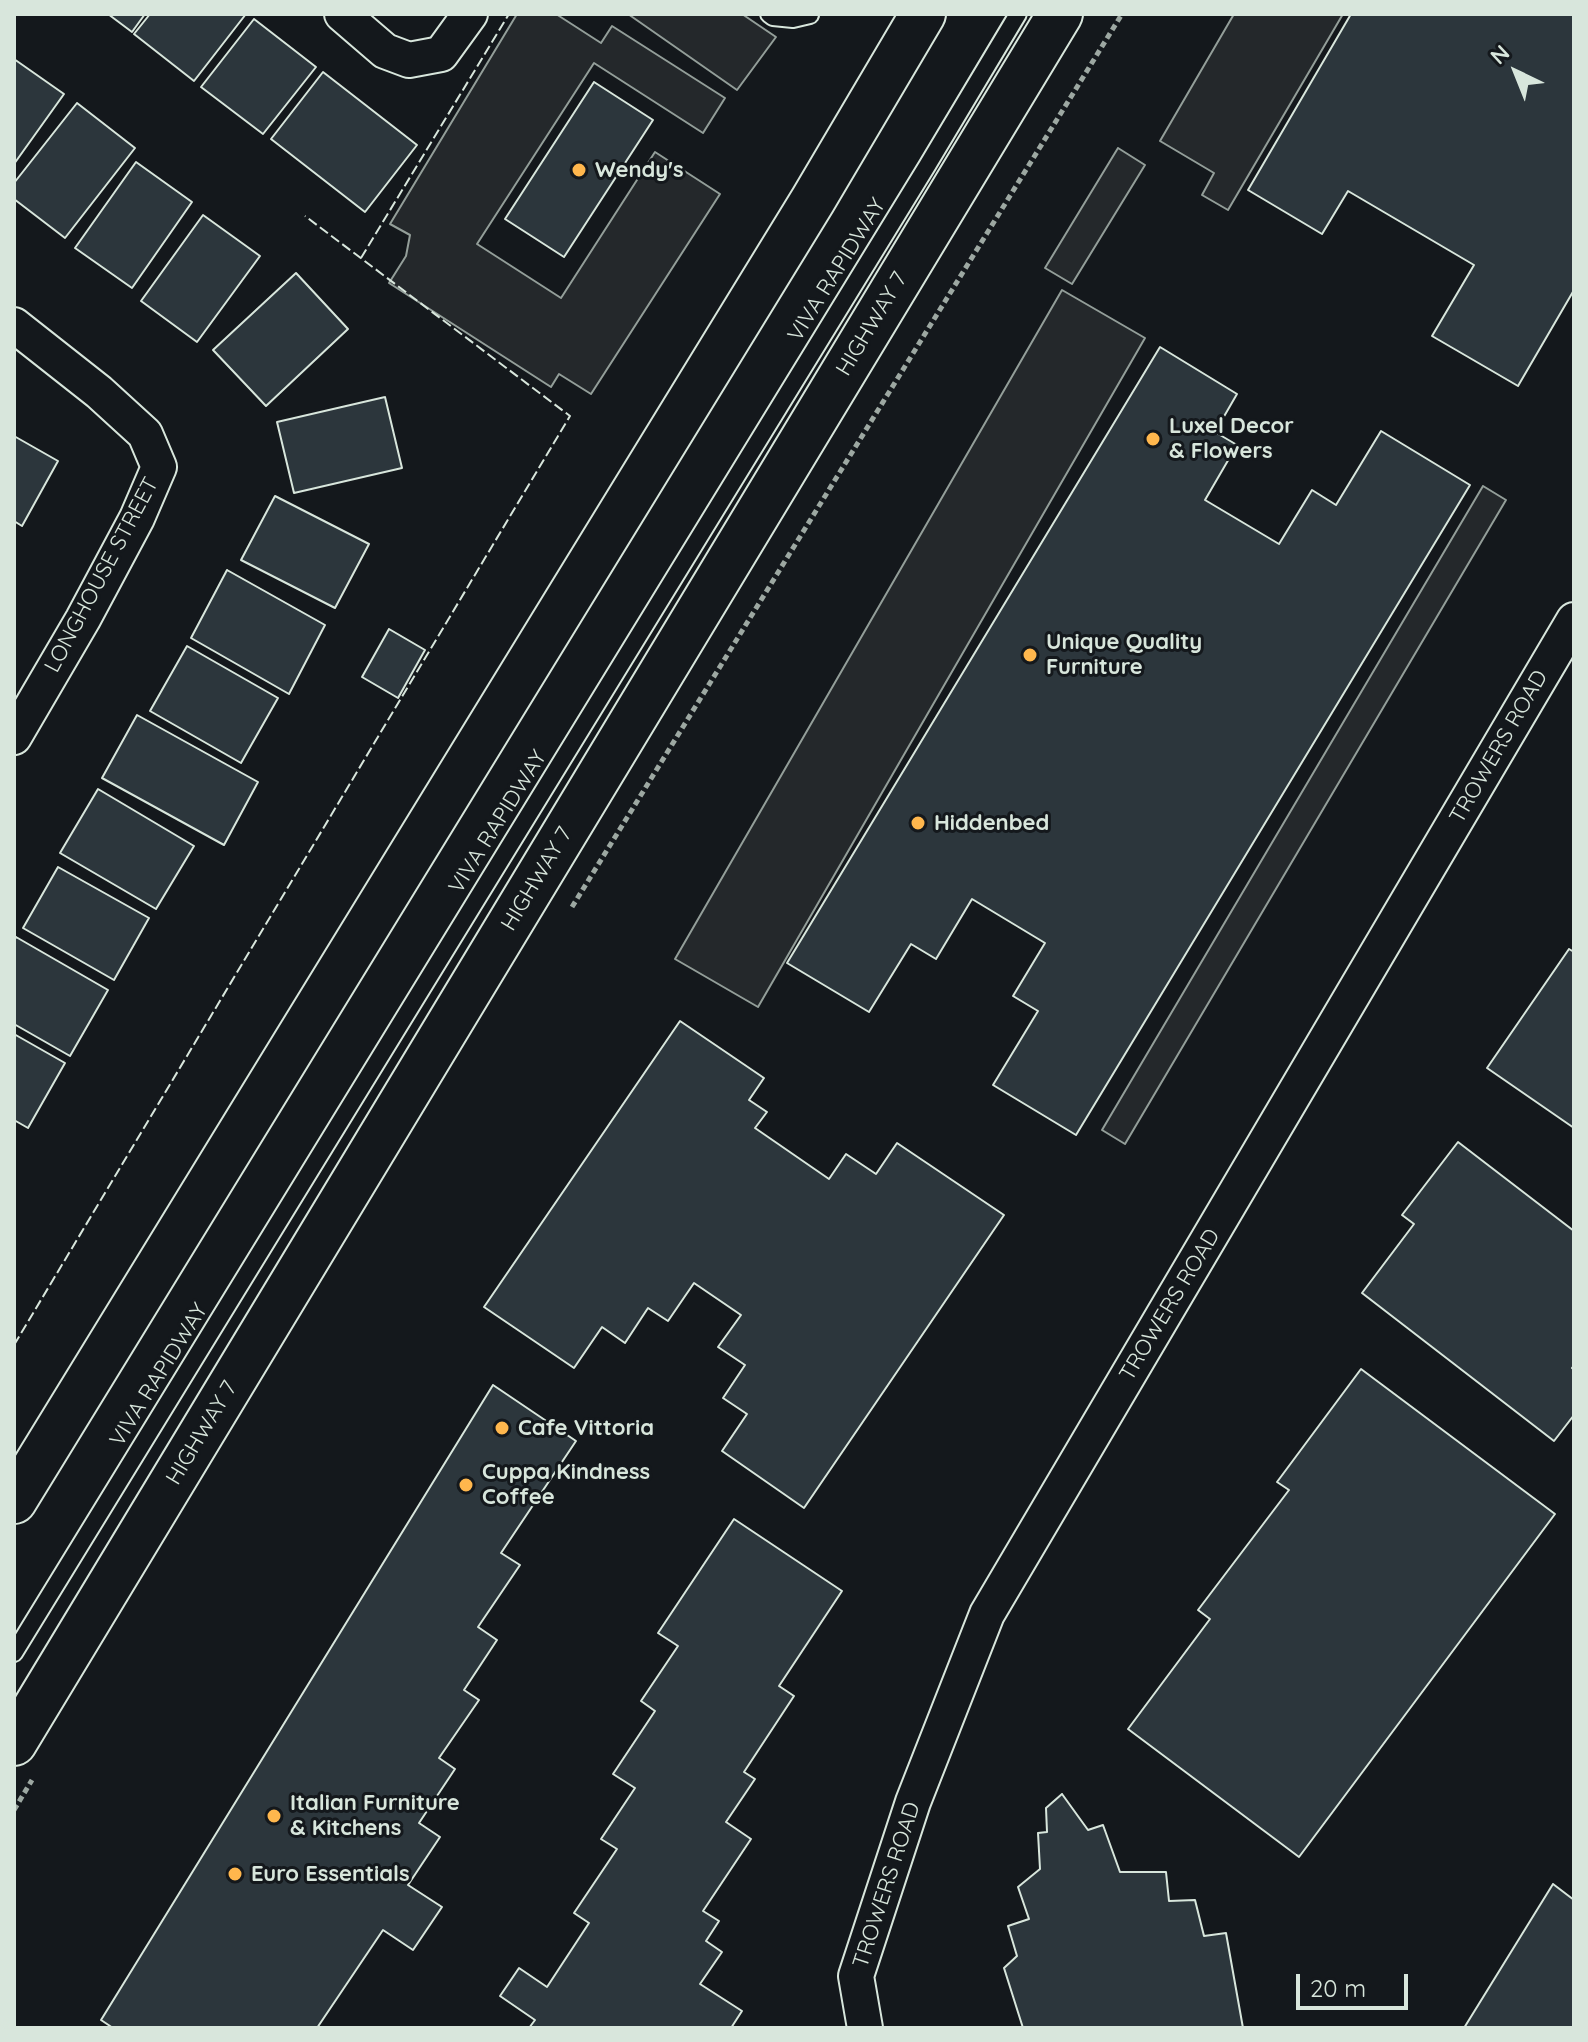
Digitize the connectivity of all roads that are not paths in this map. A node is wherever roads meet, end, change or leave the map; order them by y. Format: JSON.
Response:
{"nodes":[{"id":1,"x":342,"y":14,"type":"edge"},
{"id":2,"x":470,"y":14,"type":"edge"},
{"id":3,"x":769,"y":14,"type":"edge"},
{"id":4,"x":923,"y":14,"type":"edge"},
{"id":5,"x":1018,"y":14,"type":"edge"},
{"id":6,"x":1060,"y":14,"type":"edge"},
{"id":7,"x":810,"y":15,"type":"edge"},
{"id":8,"x":14,"y":325,"type":"edge"},
{"id":9,"x":1574,"y":620,"type":"edge"},
{"id":10,"x":14,"y":737,"type":"edge"},
{"id":11,"x":14,"y":1501,"type":"edge"},
{"id":12,"x":14,"y":1653,"type":"edge"},
{"id":13,"x":14,"y":1743,"type":"edge"},
{"id":14,"x":865,"y":2028,"type":"edge"}],
"edges":[{"from":1,"to":2,"type":"street"},
{"from":3,"to":7,"type":"lane"},
{"from":4,"to":11,"type":"main road"},
{"from":5,"to":12,"type":"lane","name":"VIVA RAPIDWAY"},
{"from":6,"to":13,"type":"main road","name":"HIGHWAY 7"},
{"from":8,"to":10,"type":"street","name":"LONGHOUSE STREET"},
{"from":9,"to":14,"type":"street","name":"TROWERS ROAD"}]}
